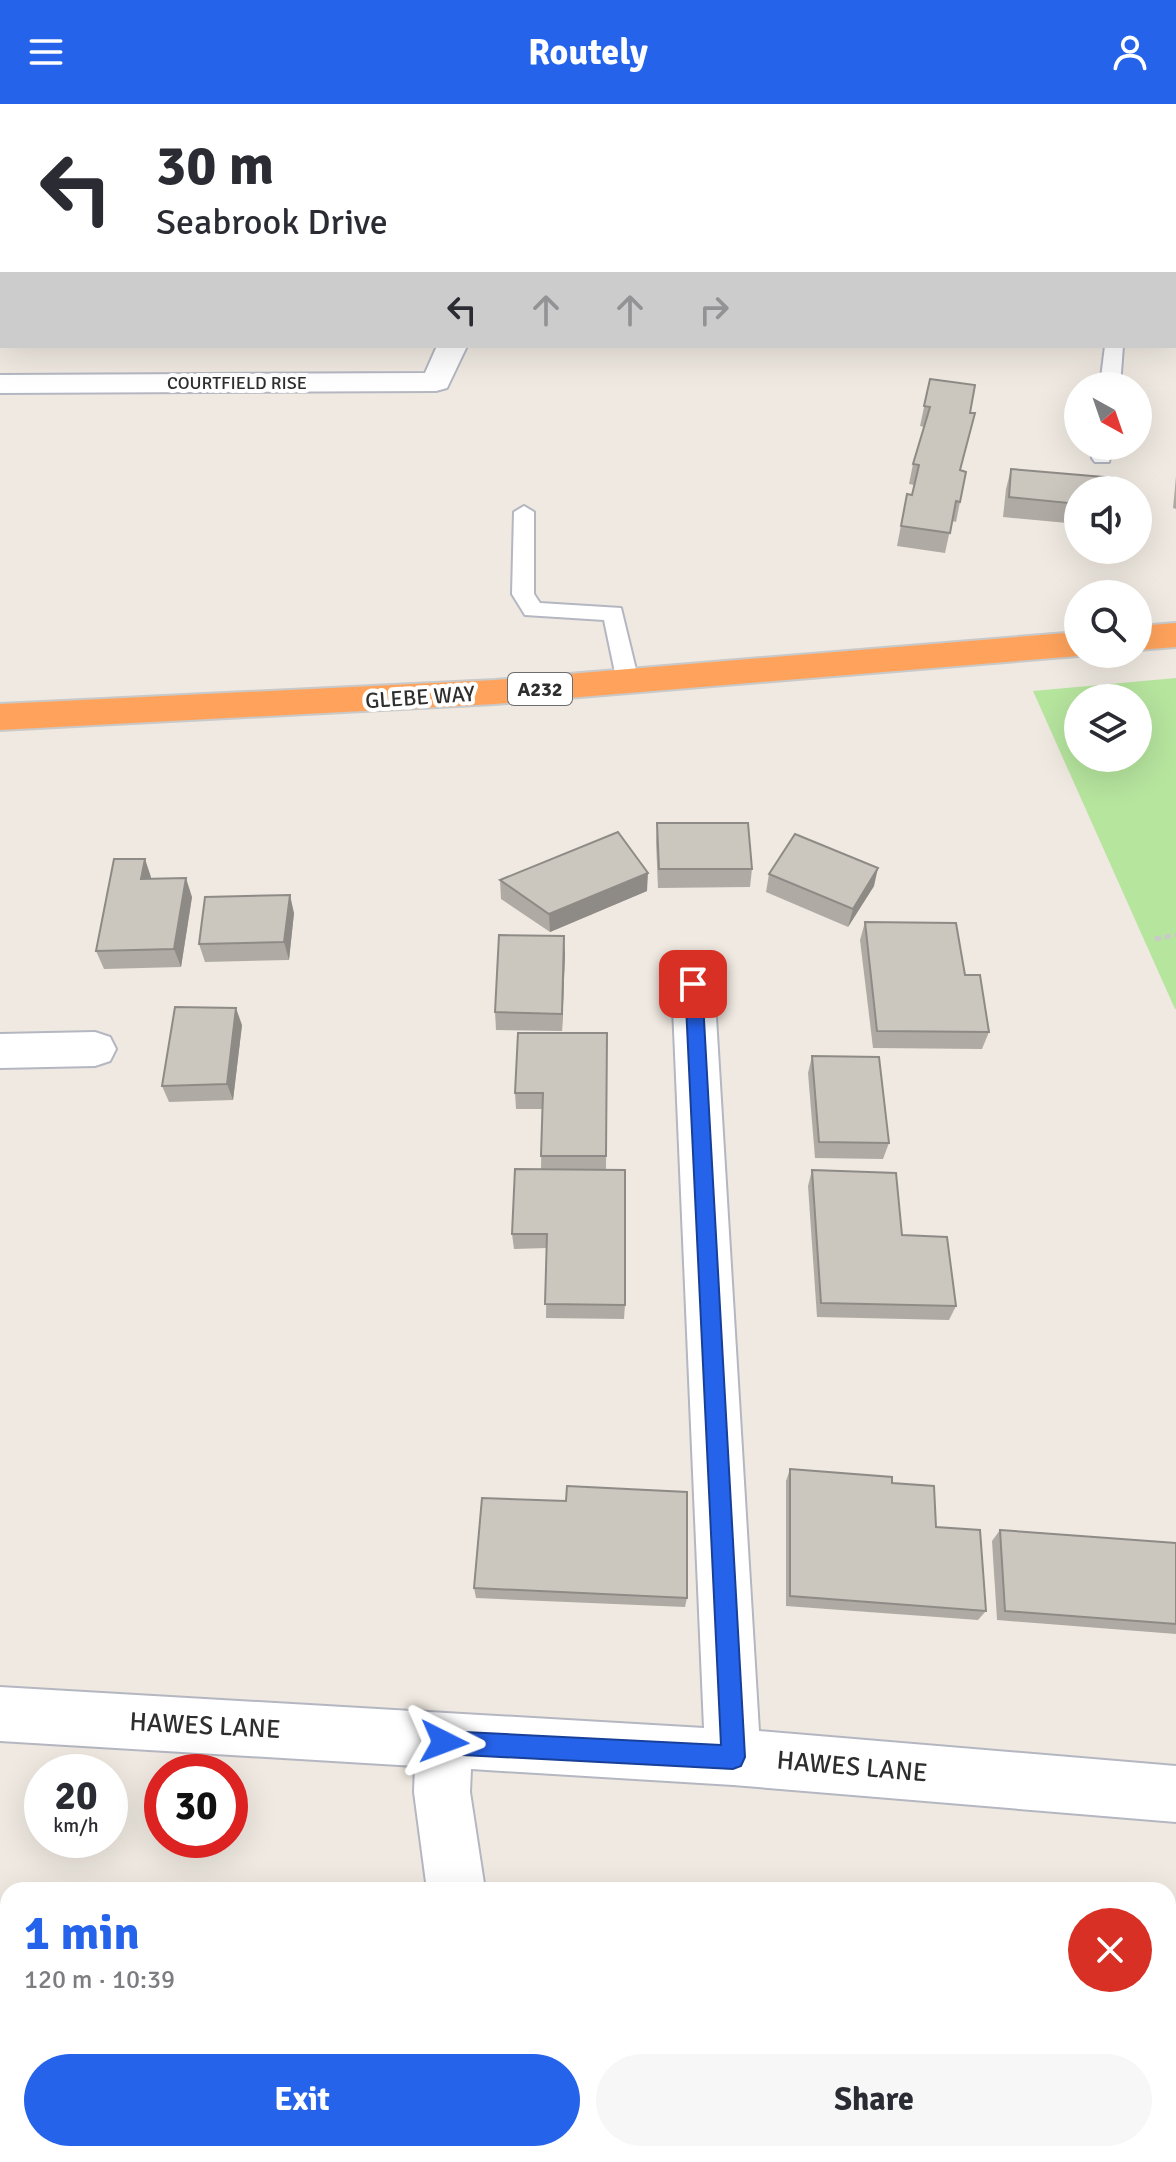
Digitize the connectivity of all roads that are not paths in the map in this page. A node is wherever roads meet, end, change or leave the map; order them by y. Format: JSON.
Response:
{"nodes":[{"id":1,"x":451,"y":348,"type":"edge"},
{"id":2,"x":1114,"y":348,"type":"edge"},
{"id":3,"x":1111,"y":372,"type":"edge"},
{"id":4,"x":0,"y":384,"type":"edge"},
{"id":5,"x":524,"y":512,"type":"dead end"},
{"id":6,"x":1176,"y":635,"type":"edge"},
{"id":7,"x":1152,"y":637,"type":"edge"},
{"id":8,"x":1064,"y":645,"type":"edge"},
{"id":9,"x":628,"y":682,"type":"junction"},
{"id":10,"x":0,"y":717,"type":"edge"},
{"id":11,"x":693,"y":984,"type":"dead end"},
{"id":12,"x":95,"y":1049,"type":"dead end"},
{"id":13,"x":0,"y":1051,"type":"edge"},
{"id":14,"x":0,"y":1714,"type":"edge"},
{"id":15,"x":444,"y":1742,"type":"junction"},
{"id":16,"x":733,"y":1757,"type":"junction"},
{"id":17,"x":1176,"y":1794,"type":"edge"},
{"id":18,"x":455,"y":1882,"type":"edge"}],
"edges":[{"from":1,"to":4,"type":"street","name":"COURTFIELD RISE"},
{"from":2,"to":3,"type":"lane"},
{"from":5,"to":9,"type":"lane"},
{"from":6,"to":7,"type":"highway"},
{"from":8,"to":9,"type":"highway","name":"GLEBE WAY","number":"A232"},
{"from":9,"to":10,"type":"highway","name":"GLEBE WAY","number":"A232"},
{"from":11,"to":16,"type":"street"},
{"from":12,"to":13,"type":"street"},
{"from":14,"to":15,"type":"street","name":"HAWES LANE"},
{"from":15,"to":16,"type":"street","name":"HAWES LANE"},
{"from":15,"to":18,"type":"street"},
{"from":16,"to":17,"type":"street","name":"HAWES LANE"}]}
